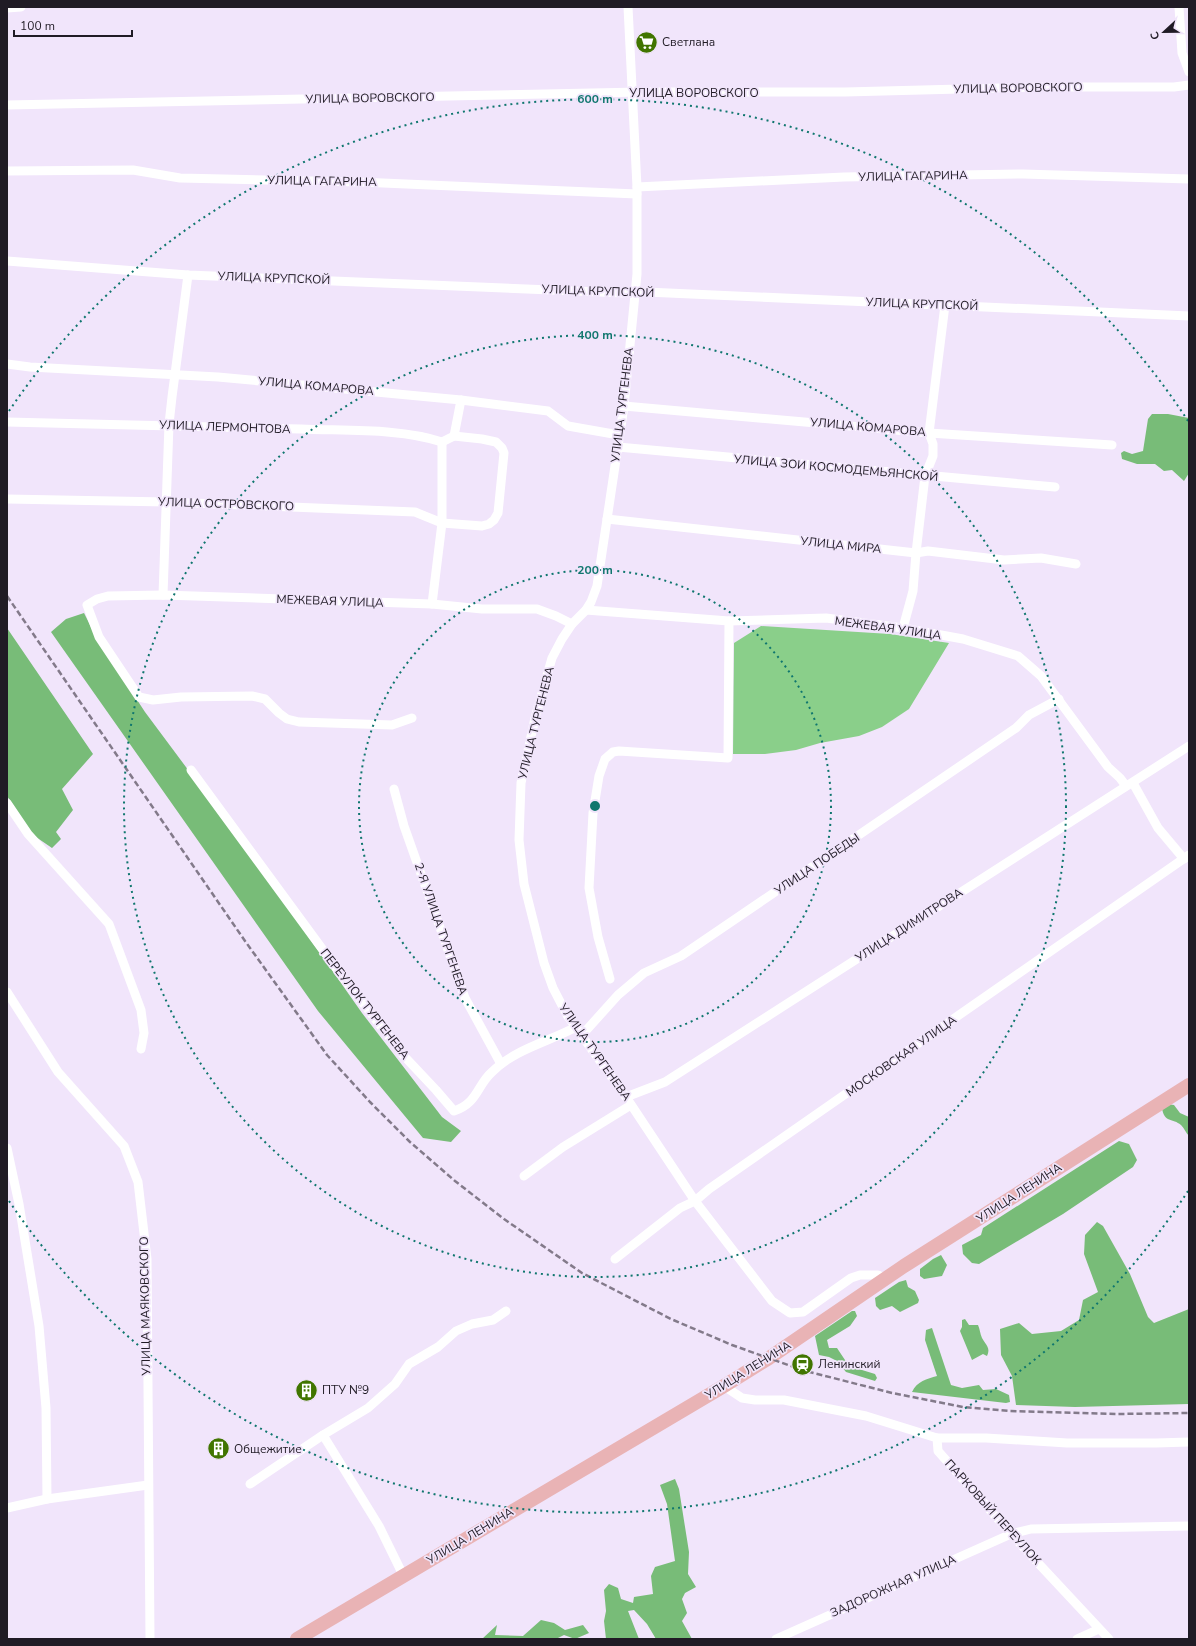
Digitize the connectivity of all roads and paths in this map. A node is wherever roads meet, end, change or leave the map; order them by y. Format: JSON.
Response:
{"nodes":[{"id":1,"x":21,"y":7,"type":"edge"},
{"id":2,"x":628,"y":7,"type":"edge"},
{"id":3,"x":1179,"y":7,"type":"edge"},
{"id":4,"x":7,"y":8,"type":"edge"},
{"id":5,"x":1189,"y":72,"type":"edge"},
{"id":6,"x":1189,"y":85,"type":"edge"},
{"id":7,"x":633,"y":93,"type":"junction"},
{"id":8,"x":7,"y":105,"type":"edge"},
{"id":9,"x":7,"y":171,"type":"edge"},
{"id":10,"x":1189,"y":179,"type":"edge"},
{"id":11,"x":637,"y":190,"type":"junction"},
{"id":12,"x":7,"y":261,"type":"edge"},
{"id":13,"x":188,"y":275,"type":"junction"},
{"id":14,"x":635,"y":292,"type":"junction"},
{"id":15,"x":945,"y":304,"type":"junction"},
{"id":16,"x":1189,"y":316,"type":"edge"},
{"id":17,"x":7,"y":364,"type":"edge"},
{"id":18,"x":176,"y":375,"type":"junction"},
{"id":19,"x":461,"y":400,"type":"junction"},
{"id":20,"x":624,"y":406,"type":"junction"},
{"id":21,"x":7,"y":422,"type":"edge"},
{"id":22,"x":169,"y":424,"type":"junction"},
{"id":23,"x":929,"y":433,"type":"junction"},
{"id":24,"x":620,"y":435,"type":"junction"},
{"id":25,"x":454,"y":436,"type":"junction"},
{"id":26,"x":442,"y":442,"type":"junction"},
{"id":27,"x":1112,"y":445,"type":"dead end"},
{"id":28,"x":618,"y":447,"type":"junction"},
{"id":29,"x":925,"y":476,"type":"junction"},
{"id":30,"x":1055,"y":487,"type":"dead end"},
{"id":31,"x":7,"y":499,"type":"edge"},
{"id":32,"x":167,"y":502,"type":"junction"},
{"id":33,"x":607,"y":519,"type":"junction"},
{"id":34,"x":442,"y":523,"type":"junction"},
{"id":35,"x":916,"y":553,"type":"junction"},
{"id":36,"x":1076,"y":564,"type":"dead end"},
{"id":37,"x":163,"y":595,"type":"junction"},
{"id":38,"x":432,"y":604,"type":"junction"},
{"id":39,"x":586,"y":610,"type":"junction"},
{"id":40,"x":728,"y":621,"type":"junction"},
{"id":41,"x":572,"y":624,"type":"junction"},
{"id":42,"x":903,"y":628,"type":"junction"},
{"id":43,"x":1059,"y":699,"type":"junction"},
{"id":44,"x":412,"y":718,"type":"dead end"},
{"id":45,"x":1189,"y":746,"type":"edge"},
{"id":46,"x":191,"y":770,"type":"dead end"},
{"id":47,"x":1129,"y":784,"type":"junction"},
{"id":48,"x":394,"y":789,"type":"dead end"},
{"id":49,"x":7,"y":803,"type":"edge"},
{"id":50,"x":1186,"y":857,"type":"edge"},
{"id":51,"x":610,"y":979,"type":"dead end"},
{"id":52,"x":7,"y":992,"type":"edge"},
{"id":53,"x":576,"y":1027,"type":"junction"},
{"id":54,"x":582,"y":1035,"type":"junction"},
{"id":55,"x":141,"y":1050,"type":"dead end"},
{"id":56,"x":501,"y":1064,"type":"junction"},
{"id":57,"x":1189,"y":1085,"type":"edge"},
{"id":58,"x":626,"y":1097,"type":"junction"},
{"id":59,"x":631,"y":1105,"type":"junction"},
{"id":60,"x":7,"y":1148,"type":"edge"},
{"id":61,"x":524,"y":1176,"type":"dead end"},
{"id":62,"x":695,"y":1201,"type":"junction"},
{"id":63,"x":615,"y":1259,"type":"dead end"},
{"id":64,"x":885,"y":1279,"type":"junction"},
{"id":65,"x":506,"y":1311,"type":"dead end"},
{"id":66,"x":724,"y":1386,"type":"junction"},
{"id":67,"x":323,"y":1435,"type":"junction"},
{"id":68,"x":937,"y":1438,"type":"junction"},
{"id":69,"x":1189,"y":1442,"type":"edge"},
{"id":70,"x":250,"y":1484,"type":"dead end"},
{"id":71,"x":148,"y":1485,"type":"junction"},
{"id":72,"x":47,"y":1499,"type":"junction"},
{"id":73,"x":7,"y":1508,"type":"edge"},
{"id":74,"x":1189,"y":1526,"type":"edge"},
{"id":75,"x":1011,"y":1534,"type":"junction"},
{"id":76,"x":403,"y":1575,"type":"junction"},
{"id":77,"x":1100,"y":1629,"type":"junction"},
{"id":78,"x":150,"y":1639,"type":"edge"},
{"id":79,"x":296,"y":1639,"type":"edge"},
{"id":80,"x":776,"y":1639,"type":"edge"},
{"id":81,"x":1077,"y":1639,"type":"edge"},
{"id":82,"x":1109,"y":1639,"type":"edge"}],
"edges":[{"from":1,"to":4,"type":"street"},
{"from":2,"to":7,"type":"street","name":"УЛИЦА ТУРГЕНЕВА"},
{"from":3,"to":5,"type":"street"},
{"from":6,"to":7,"type":"street","name":"УЛИЦА ВОРОВСКОГО"},
{"from":7,"to":8,"type":"street","name":"УЛИЦА ВОРОВСКОГО"},
{"from":7,"to":11,"type":"street","name":"УЛИЦА ТУРГЕНЕВА"},
{"from":9,"to":11,"type":"street","name":"УЛИЦА ГАГАРИНА"},
{"from":10,"to":11,"type":"street","name":"УЛИЦА ГАГАРИНА"},
{"from":11,"to":14,"type":"street","name":"УЛИЦА ТУРГЕНЕВА"},
{"from":12,"to":13,"type":"street","name":"УЛИЦА КРУПСКОЙ"},
{"from":13,"to":14,"type":"street","name":"УЛИЦА КРУПСКОЙ"},
{"from":13,"to":18,"type":"street"},
{"from":14,"to":15,"type":"street","name":"УЛИЦА КРУПСКОЙ"},
{"from":14,"to":20,"type":"street","name":"УЛИЦА ТУРГЕНЕВА"},
{"from":15,"to":16,"type":"street","name":"УЛИЦА КРУПСКОЙ"},
{"from":15,"to":23,"type":"street"},
{"from":17,"to":18,"type":"street","name":"УЛИЦА КОМАРОВА"},
{"from":18,"to":19,"type":"street","name":"УЛИЦА КОМАРОВА"},
{"from":18,"to":22,"type":"street"},
{"from":19,"to":24,"type":"street","name":"УЛИЦА КОМАРОВА"},
{"from":19,"to":25,"type":"street"},
{"from":20,"to":23,"type":"street","name":"УЛИЦА КОМАРОВА"},
{"from":20,"to":24,"type":"street","name":"УЛИЦА ТУРГЕНЕВА"},
{"from":21,"to":22,"type":"street","name":"УЛИЦА ЛЕРМОНТОВА"},
{"from":22,"to":26,"type":"street","name":"УЛИЦА ЛЕРМОНТОВА"},
{"from":22,"to":32,"type":"street"},
{"from":23,"to":27,"type":"street","name":"УЛИЦА КОМАРОВА"},
{"from":23,"to":29,"type":"street"},
{"from":24,"to":28,"type":"street","name":"УЛИЦА ТУРГЕНЕВА"},
{"from":25,"to":26,"type":"street"},
{"from":25,"to":34,"type":"street","name":"УЛИЦА ОСТРОВСКОГО"},
{"from":26,"to":34,"type":"street"},
{"from":28,"to":29,"type":"street","name":"УЛИЦА ЗОИ КОСМОДЕМЬЯНСКОЙ"},
{"from":28,"to":33,"type":"street","name":"УЛИЦА ТУРГЕНЕВА"},
{"from":29,"to":30,"type":"street","name":"УЛИЦА ЗОИ КОСМОДЕМЬЯНСКОЙ"},
{"from":29,"to":35,"type":"street"},
{"from":31,"to":32,"type":"street","name":"УЛИЦА ОСТРОВСКОГО"},
{"from":32,"to":34,"type":"street","name":"УЛИЦА ОСТРОВСКОГО"},
{"from":32,"to":37,"type":"street"},
{"from":33,"to":35,"type":"street","name":"УЛИЦА МИРА"},
{"from":33,"to":39,"type":"street","name":"УЛИЦА ТУРГЕНЕВА"},
{"from":34,"to":38,"type":"street"},
{"from":35,"to":36,"type":"street","name":"УЛИЦА МИРА"},
{"from":35,"to":42,"type":"street"},
{"from":37,"to":38,"type":"street","name":"МЕЖЕВАЯ УЛИЦА"},
{"from":37,"to":44,"type":"street","name":"МЕЖЕВАЯ УЛИЦА"},
{"from":38,"to":41,"type":"street","name":"МЕЖЕВАЯ УЛИЦА"},
{"from":39,"to":40,"type":"street","name":"МЕЖЕВАЯ УЛИЦА"},
{"from":39,"to":41,"type":"street","name":"УЛИЦА ТУРГЕНЕВА"},
{"from":40,"to":42,"type":"street","name":"МЕЖЕВАЯ УЛИЦА"},
{"from":40,"to":51,"type":"street"},
{"from":41,"to":53,"type":"street","name":"УЛИЦА ТУРГЕНЕВА"},
{"from":42,"to":43,"type":"street","name":"МЕЖЕВАЯ УЛИЦА"},
{"from":43,"to":47,"type":"street","name":"МЕЖЕВАЯ УЛИЦА"},
{"from":43,"to":54,"type":"street","name":"УЛИЦА ПОБЕДЫ"},
{"from":45,"to":47,"type":"street","name":"УЛИЦА ДИМИТРОВА"},
{"from":46,"to":56,"type":"street","name":"ПЕРЕУЛОК ТУРГЕНЕВА"},
{"from":47,"to":50,"type":"street","name":"МЕЖЕВАЯ УЛИЦА"},
{"from":47,"to":58,"type":"street","name":"УЛИЦА ДИМИТРОВА"},
{"from":48,"to":56,"type":"street","name":"2-Я УЛИЦА ТУРГЕНЕВА"},
{"from":49,"to":55,"type":"street"},
{"from":50,"to":62,"type":"street","name":"МОСКОВСКАЯ УЛИЦА"},
{"from":52,"to":71,"type":"street","name":"УЛИЦА МАЯКОВСКОГО"},
{"from":53,"to":54,"type":"street","name":"УЛИЦА ТУРГЕНЕВА"},
{"from":53,"to":56,"type":"street","name":"ПЕРЕУЛОК ТУРГЕНЕВА"},
{"from":54,"to":58,"type":"street","name":"УЛИЦА ТУРГЕНЕВА"},
{"from":57,"to":64,"type":"main road","name":"УЛИЦА ЛЕНИНА"},
{"from":58,"to":59,"type":"street","name":"УЛИЦА ТУРГЕНЕВА"},
{"from":59,"to":61,"type":"street"},
{"from":59,"to":62,"type":"street","name":"УЛИЦА ТУРГЕНЕВА"},
{"from":60,"to":72,"type":"street"},
{"from":62,"to":63,"type":"street","name":"МОСКОВСКАЯ УЛИЦА"},
{"from":62,"to":64,"type":"street","name":"УЛИЦА ТУРГЕНЕВА"},
{"from":64,"to":66,"type":"main road","name":"УЛИЦА ЛЕНИНА"},
{"from":65,"to":67,"type":"street"},
{"from":66,"to":68,"type":"street"},
{"from":66,"to":76,"type":"main road","name":"УЛИЦА ЛЕНИНА"},
{"from":67,"to":70,"type":"street"},
{"from":67,"to":76,"type":"street"},
{"from":68,"to":69,"type":"street"},
{"from":68,"to":75,"type":"street","name":"ПАРКОВЫЙ ПЕРЕУЛОК"},
{"from":71,"to":72,"type":"street"},
{"from":71,"to":78,"type":"street","name":"УЛИЦА МАЯКОВСКОГО"},
{"from":72,"to":73,"type":"street"},
{"from":74,"to":75,"type":"street","name":"ЗАДОРОЖНАЯ УЛИЦА"},
{"from":75,"to":77,"type":"street","name":"ПАРКОВЫЙ ПЕРЕУЛОК"},
{"from":75,"to":80,"type":"street","name":"ЗАДОРОЖНАЯ УЛИЦА"},
{"from":76,"to":79,"type":"main road","name":"УЛИЦА ЛЕНИНА"},
{"from":77,"to":81,"type":"street"},
{"from":77,"to":82,"type":"street","name":"ПАРКОВЫЙ ПЕРЕУЛОК"}]}
